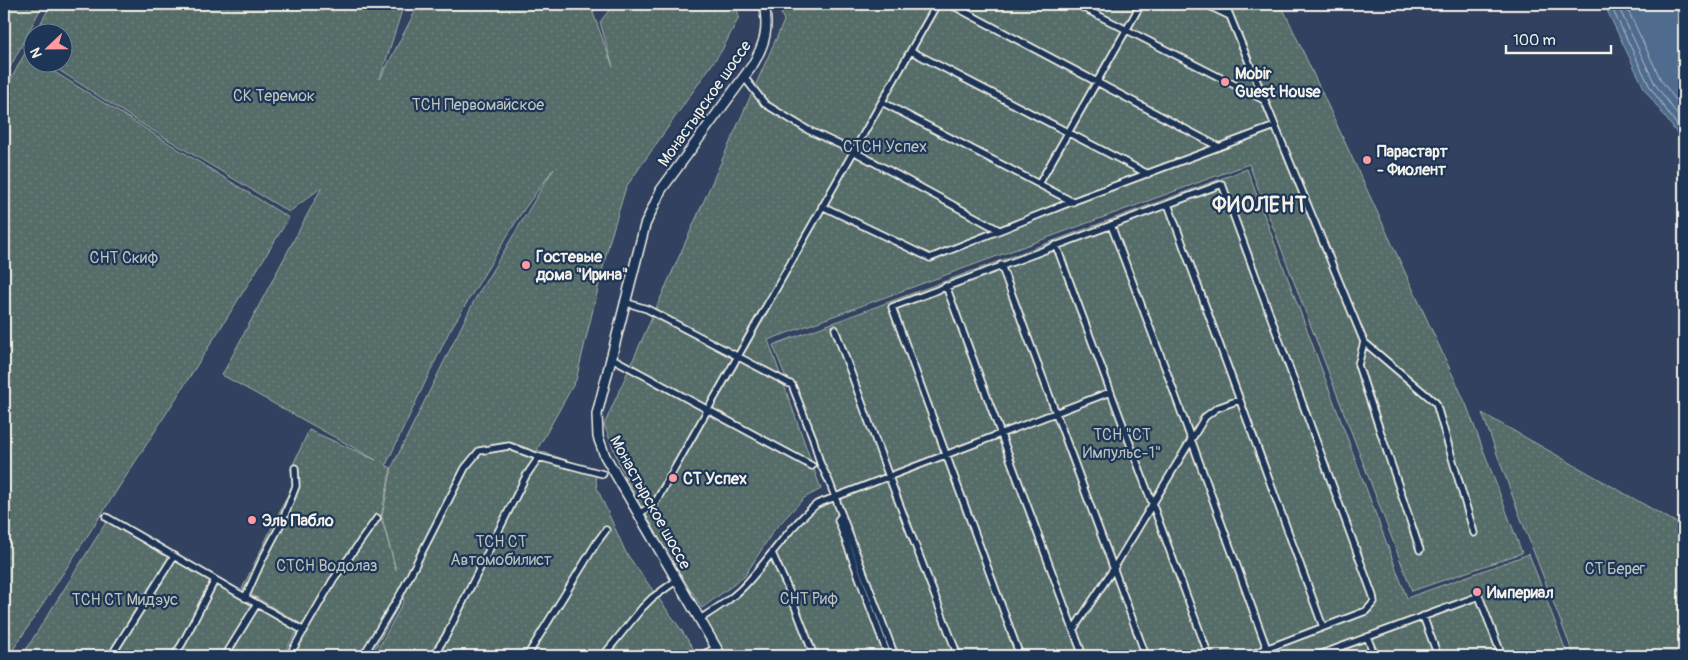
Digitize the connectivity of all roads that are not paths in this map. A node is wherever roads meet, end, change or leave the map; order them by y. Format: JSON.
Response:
{"nodes":[{"id":1,"x":764,"y":4,"type":"edge"},
{"id":2,"x":937,"y":4,"type":"edge"},
{"id":3,"x":950,"y":4,"type":"edge"},
{"id":4,"x":1076,"y":4,"type":"edge"},
{"id":5,"x":1141,"y":4,"type":"edge"},
{"id":6,"x":1206,"y":4,"type":"edge"},
{"id":7,"x":1225,"y":4,"type":"edge"},
{"id":8,"x":1230,"y":16,"type":"junction"},
{"id":9,"x":1127,"y":29,"type":"junction"},
{"id":10,"x":911,"y":51,"type":"junction"},
{"id":11,"x":744,"y":77,"type":"junction"},
{"id":12,"x":1098,"y":83,"type":"junction"},
{"id":13,"x":1264,"y":100,"type":"junction"},
{"id":14,"x":882,"y":102,"type":"junction"},
{"id":15,"x":1275,"y":126,"type":"junction"},
{"id":16,"x":1069,"y":133,"type":"junction"},
{"id":17,"x":1219,"y":147,"type":"junction"},
{"id":18,"x":853,"y":151,"type":"junction"},
{"id":19,"x":1148,"y":174,"type":"junction"},
{"id":20,"x":1039,"y":184,"type":"junction"},
{"id":21,"x":1073,"y":202,"type":"junction"},
{"id":22,"x":1168,"y":204,"type":"junction"},
{"id":23,"x":822,"y":206,"type":"junction"},
{"id":24,"x":1111,"y":224,"type":"junction"},
{"id":25,"x":999,"y":230,"type":"junction"},
{"id":26,"x":1056,"y":245,"type":"junction"},
{"id":27,"x":1001,"y":265,"type":"junction"},
{"id":28,"x":946,"y":286,"type":"junction"},
{"id":29,"x":624,"y":302,"type":"junction"},
{"id":30,"x":835,"y":329,"type":"dead end"},
{"id":31,"x":1364,"y":342,"type":"junction"},
{"id":32,"x":736,"y":356,"type":"junction"},
{"id":33,"x":610,"y":357,"type":"junction"},
{"id":34,"x":1110,"y":392,"type":"junction"},
{"id":35,"x":1239,"y":400,"type":"junction"},
{"id":36,"x":708,"y":410,"type":"junction"},
{"id":37,"x":1056,"y":413,"type":"junction"},
{"id":38,"x":1001,"y":434,"type":"junction"},
{"id":39,"x":1191,"y":440,"type":"junction"},
{"id":40,"x":946,"y":455,"type":"junction"},
{"id":41,"x":539,"y":457,"type":"junction"},
{"id":42,"x":812,"y":466,"type":"dead end"},
{"id":43,"x":295,"y":468,"type":"dead end"},
{"id":44,"x":604,"y":474,"type":"dead end"},
{"id":45,"x":889,"y":476,"type":"junction"},
{"id":46,"x":835,"y":496,"type":"junction"},
{"id":47,"x":1152,"y":504,"type":"junction"},
{"id":48,"x":638,"y":514,"type":"junction"},
{"id":49,"x":842,"y":514,"type":"junction"},
{"id":50,"x":106,"y":517,"type":"dead end"},
{"id":51,"x":377,"y":518,"type":"dead end"},
{"id":52,"x":606,"y":530,"type":"dead end"},
{"id":53,"x":1474,"y":533,"type":"dead end"},
{"id":54,"x":1420,"y":550,"type":"dead end"},
{"id":55,"x":772,"y":553,"type":"junction"},
{"id":56,"x":174,"y":556,"type":"junction"},
{"id":57,"x":1114,"y":568,"type":"junction"},
{"id":58,"x":215,"y":580,"type":"junction"},
{"id":59,"x":677,"y":580,"type":"junction"},
{"id":60,"x":246,"y":598,"type":"junction"},
{"id":61,"x":257,"y":604,"type":"junction"},
{"id":62,"x":1423,"y":616,"type":"junction"},
{"id":63,"x":700,"y":619,"type":"junction"},
{"id":64,"x":1323,"y":627,"type":"junction"},
{"id":65,"x":1073,"y":630,"type":"junction"},
{"id":66,"x":304,"y":631,"type":"junction"},
{"id":67,"x":1367,"y":637,"type":"junction"},
{"id":68,"x":716,"y":648,"type":"junction"},
{"id":69,"x":1267,"y":649,"type":"junction"},
{"id":70,"x":1082,"y":655,"type":"edge"},
{"id":71,"x":111,"y":656,"type":"edge"},
{"id":72,"x":174,"y":656,"type":"edge"},
{"id":73,"x":225,"y":656,"type":"edge"},
{"id":74,"x":288,"y":656,"type":"edge"},
{"id":75,"x":363,"y":656,"type":"edge"},
{"id":76,"x":434,"y":656,"type":"edge"},
{"id":77,"x":527,"y":656,"type":"edge"},
{"id":78,"x":603,"y":656,"type":"edge"},
{"id":79,"x":700,"y":656,"type":"edge"},
{"id":80,"x":721,"y":656,"type":"edge"},
{"id":81,"x":814,"y":656,"type":"edge"},
{"id":82,"x":888,"y":656,"type":"edge"},
{"id":83,"x":895,"y":656,"type":"edge"},
{"id":84,"x":958,"y":656,"type":"edge"},
{"id":85,"x":1020,"y":656,"type":"edge"},
{"id":86,"x":1146,"y":656,"type":"edge"},
{"id":87,"x":1209,"y":656,"type":"edge"},
{"id":88,"x":1247,"y":656,"type":"edge"},
{"id":89,"x":1316,"y":656,"type":"edge"},
{"id":90,"x":1375,"y":656,"type":"edge"},
{"id":91,"x":1438,"y":656,"type":"edge"},
{"id":92,"x":1502,"y":656,"type":"edge"}],
"edges":[{"from":1,"to":11,"type":"main road","name":"Монастырское шоссе"},
{"from":2,"to":10,"type":"street"},
{"from":3,"to":12,"type":"street"},
{"from":4,"to":9,"type":"street"},
{"from":5,"to":9,"type":"street"},
{"from":6,"to":8,"type":"street"},
{"from":7,"to":8,"type":"street"},
{"from":8,"to":13,"type":"street"},
{"from":9,"to":12,"type":"street"},
{"from":9,"to":13,"type":"street"},
{"from":10,"to":14,"type":"street"},
{"from":10,"to":16,"type":"street"},
{"from":11,"to":18,"type":"street"},
{"from":11,"to":29,"type":"main road","name":"Монастырское шоссе"},
{"from":12,"to":16,"type":"street"},
{"from":12,"to":17,"type":"street"},
{"from":13,"to":15,"type":"street"},
{"from":14,"to":18,"type":"street"},
{"from":14,"to":20,"type":"street"},
{"from":15,"to":17,"type":"street"},
{"from":15,"to":31,"type":"street"},
{"from":16,"to":19,"type":"street"},
{"from":16,"to":20,"type":"street"},
{"from":17,"to":19,"type":"street"},
{"from":18,"to":23,"type":"street"},
{"from":18,"to":25,"type":"street"},
{"from":19,"to":21,"type":"street"},
{"from":20,"to":21,"type":"street"},
{"from":21,"to":25,"type":"street"},
{"from":22,"to":24,"type":"street"},
{"from":22,"to":35,"type":"street"},
{"from":22,"to":64,"type":"street"},
{"from":23,"to":25,"type":"street"},
{"from":23,"to":32,"type":"street"},
{"from":24,"to":26,"type":"street"},
{"from":24,"to":39,"type":"street"},
{"from":26,"to":27,"type":"street"},
{"from":26,"to":34,"type":"street"},
{"from":27,"to":28,"type":"street"},
{"from":27,"to":37,"type":"street"},
{"from":28,"to":38,"type":"street"},
{"from":28,"to":40,"type":"street"},
{"from":29,"to":32,"type":"street"},
{"from":29,"to":33,"type":"main road","name":"Монастырское шоссе"},
{"from":30,"to":45,"type":"street"},
{"from":31,"to":53,"type":"street"},
{"from":31,"to":54,"type":"street"},
{"from":32,"to":36,"type":"street"},
{"from":32,"to":46,"type":"street"},
{"from":33,"to":36,"type":"street"},
{"from":33,"to":48,"type":"main road","name":"Монастырское шоссе"},
{"from":34,"to":37,"type":"street"},
{"from":34,"to":47,"type":"street"},
{"from":35,"to":39,"type":"street"},
{"from":35,"to":64,"type":"street"},
{"from":36,"to":42,"type":"street"},
{"from":36,"to":48,"type":"street"},
{"from":37,"to":38,"type":"street"},
{"from":37,"to":57,"type":"street"},
{"from":38,"to":40,"type":"street"},
{"from":38,"to":65,"type":"street"},
{"from":39,"to":47,"type":"street"},
{"from":39,"to":69,"type":"street"},
{"from":40,"to":45,"type":"street"},
{"from":40,"to":85,"type":"street"},
{"from":41,"to":44,"type":"street"},
{"from":41,"to":75,"type":"street"},
{"from":41,"to":76,"type":"street"},
{"from":43,"to":60,"type":"street"},
{"from":45,"to":46,"type":"street"},
{"from":45,"to":84,"type":"street"},
{"from":46,"to":49,"type":"street"},
{"from":46,"to":55,"type":"street"},
{"from":47,"to":57,"type":"street"},
{"from":47,"to":87,"type":"street"},
{"from":48,"to":59,"type":"main road","name":"Монастырское шоссе"},
{"from":49,"to":82,"type":"street"},
{"from":49,"to":83,"type":"street"},
{"from":50,"to":56,"type":"street"},
{"from":51,"to":66,"type":"street"},
{"from":52,"to":77,"type":"street"},
{"from":55,"to":63,"type":"street"},
{"from":55,"to":81,"type":"street"},
{"from":56,"to":58,"type":"street"},
{"from":56,"to":71,"type":"street"},
{"from":57,"to":65,"type":"street"},
{"from":57,"to":86,"type":"street"},
{"from":58,"to":60,"type":"street"},
{"from":58,"to":72,"type":"street"},
{"from":59,"to":63,"type":"main road","name":"Монастырское шоссе"},
{"from":59,"to":78,"type":"street"},
{"from":60,"to":61,"type":"street"},
{"from":61,"to":66,"type":"street"},
{"from":61,"to":73,"type":"street"},
{"from":62,"to":67,"type":"street"},
{"from":62,"to":91,"type":"street"},
{"from":62,"to":92,"type":"street"},
{"from":63,"to":68,"type":"main road","name":"Монастырское шоссе"},
{"from":64,"to":69,"type":"street"},
{"from":65,"to":70,"type":"street"},
{"from":66,"to":74,"type":"street"},
{"from":67,"to":89,"type":"street"},
{"from":67,"to":90,"type":"street"},
{"from":68,"to":79,"type":"street"},
{"from":68,"to":80,"type":"main road","name":"Монастырское шоссе"},
{"from":69,"to":88,"type":"street"}]}
